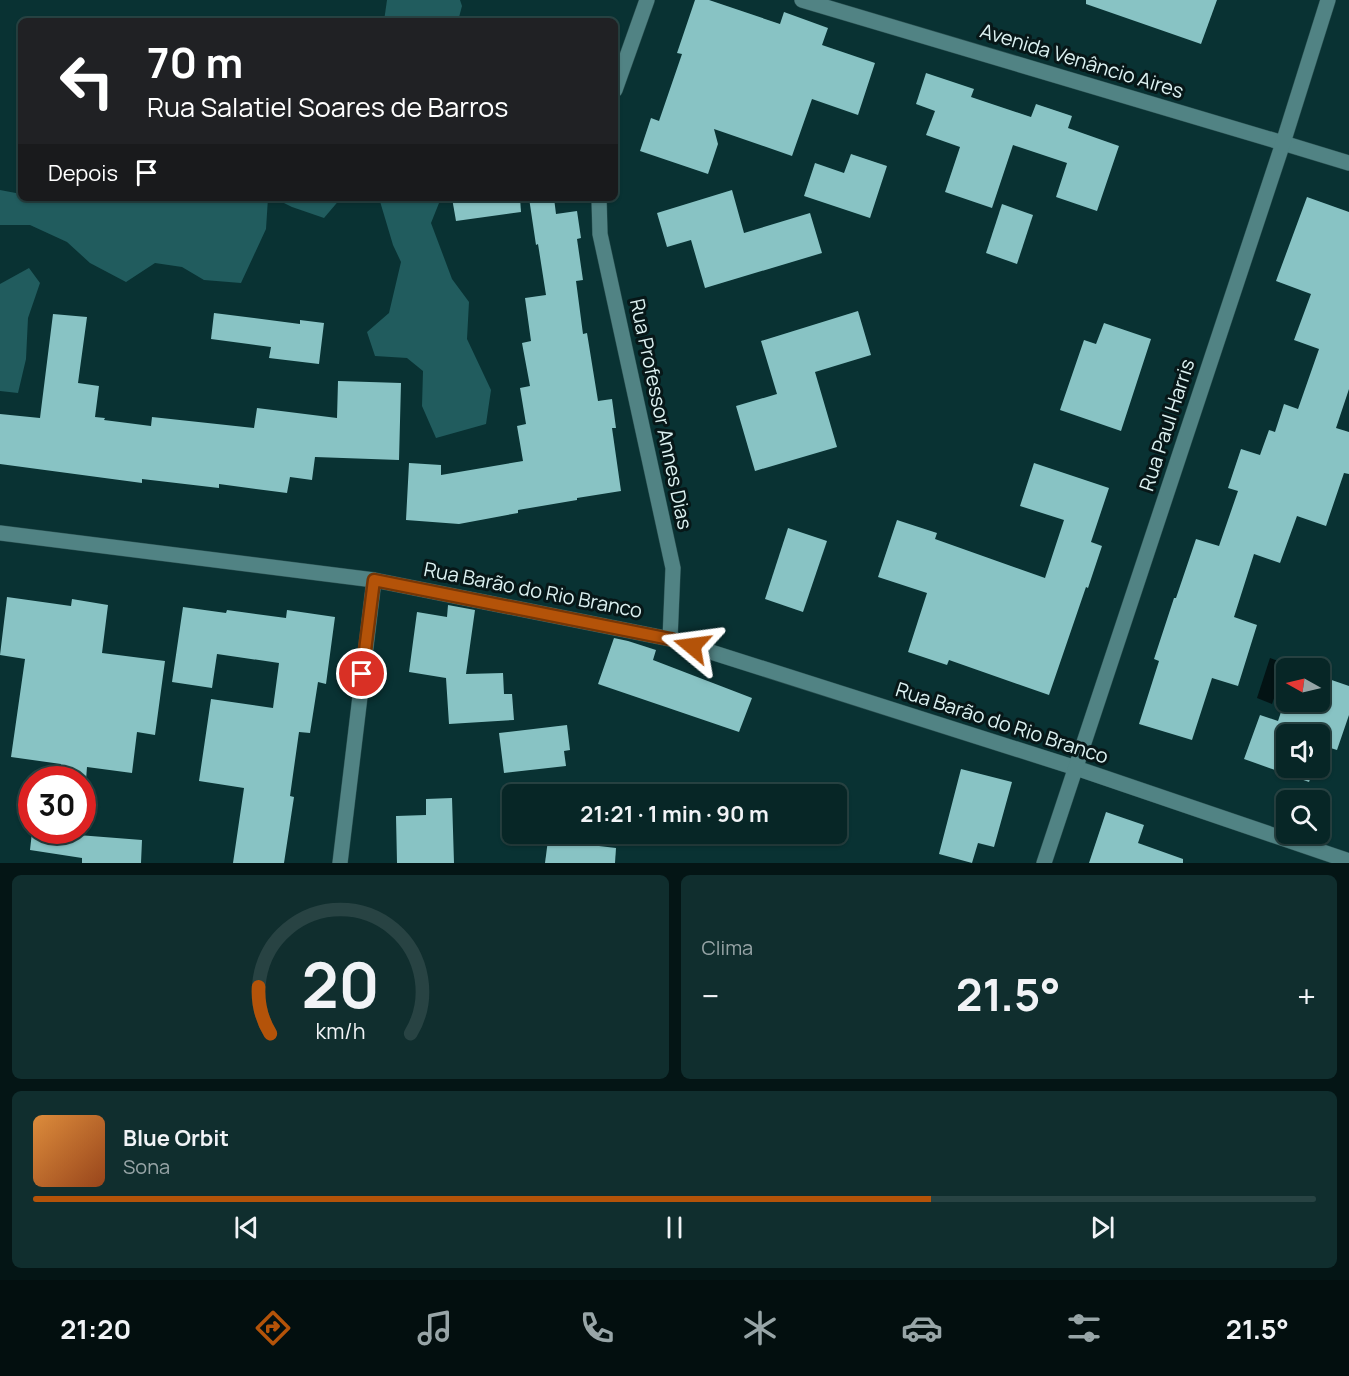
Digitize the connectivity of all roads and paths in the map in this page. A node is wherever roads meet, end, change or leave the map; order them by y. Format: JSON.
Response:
{"nodes":[{"id":1,"x":647,"y":0,"type":"edge"},
{"id":2,"x":802,"y":0,"type":"edge"},
{"id":3,"x":1328,"y":0,"type":"edge"},
{"id":4,"x":618,"y":82,"type":"edge"},
{"id":5,"x":1283,"y":143,"type":"junction"},
{"id":6,"x":1349,"y":164,"type":"edge"},
{"id":7,"x":599,"y":201,"type":"edge"},
{"id":8,"x":0,"y":533,"type":"edge"},
{"id":9,"x":374,"y":580,"type":"junction"},
{"id":10,"x":670,"y":639,"type":"junction"},
{"id":11,"x":1076,"y":768,"type":"junction"},
{"id":12,"x":1349,"y":861,"type":"edge"},
{"id":13,"x":340,"y":863,"type":"edge"},
{"id":14,"x":1044,"y":863,"type":"edge"}],
"edges":[{"from":1,"to":4,"type":"street"},
{"from":2,"to":5,"type":"street","name":"Avenida Venâncio Aires"},
{"from":3,"to":5,"type":"street","name":"Rua Paul Harris"},
{"from":5,"to":6,"type":"street","name":"Avenida Venâncio Aires"},
{"from":5,"to":11,"type":"street","name":"Rua Paul Harris"},
{"from":7,"to":10,"type":"street","name":"Rua Professor Annes Dias"},
{"from":8,"to":9,"type":"street","name":"Rua Barão do Rio Branco"},
{"from":9,"to":10,"type":"street","name":"Rua Barão do Rio Branco"},
{"from":9,"to":13,"type":"street"},
{"from":10,"to":11,"type":"street","name":"Rua Barão do Rio Branco"},
{"from":11,"to":12,"type":"street","name":"Rua Barão do Rio Branco"},
{"from":11,"to":14,"type":"street","name":"Rua Paul Harris"}]}
